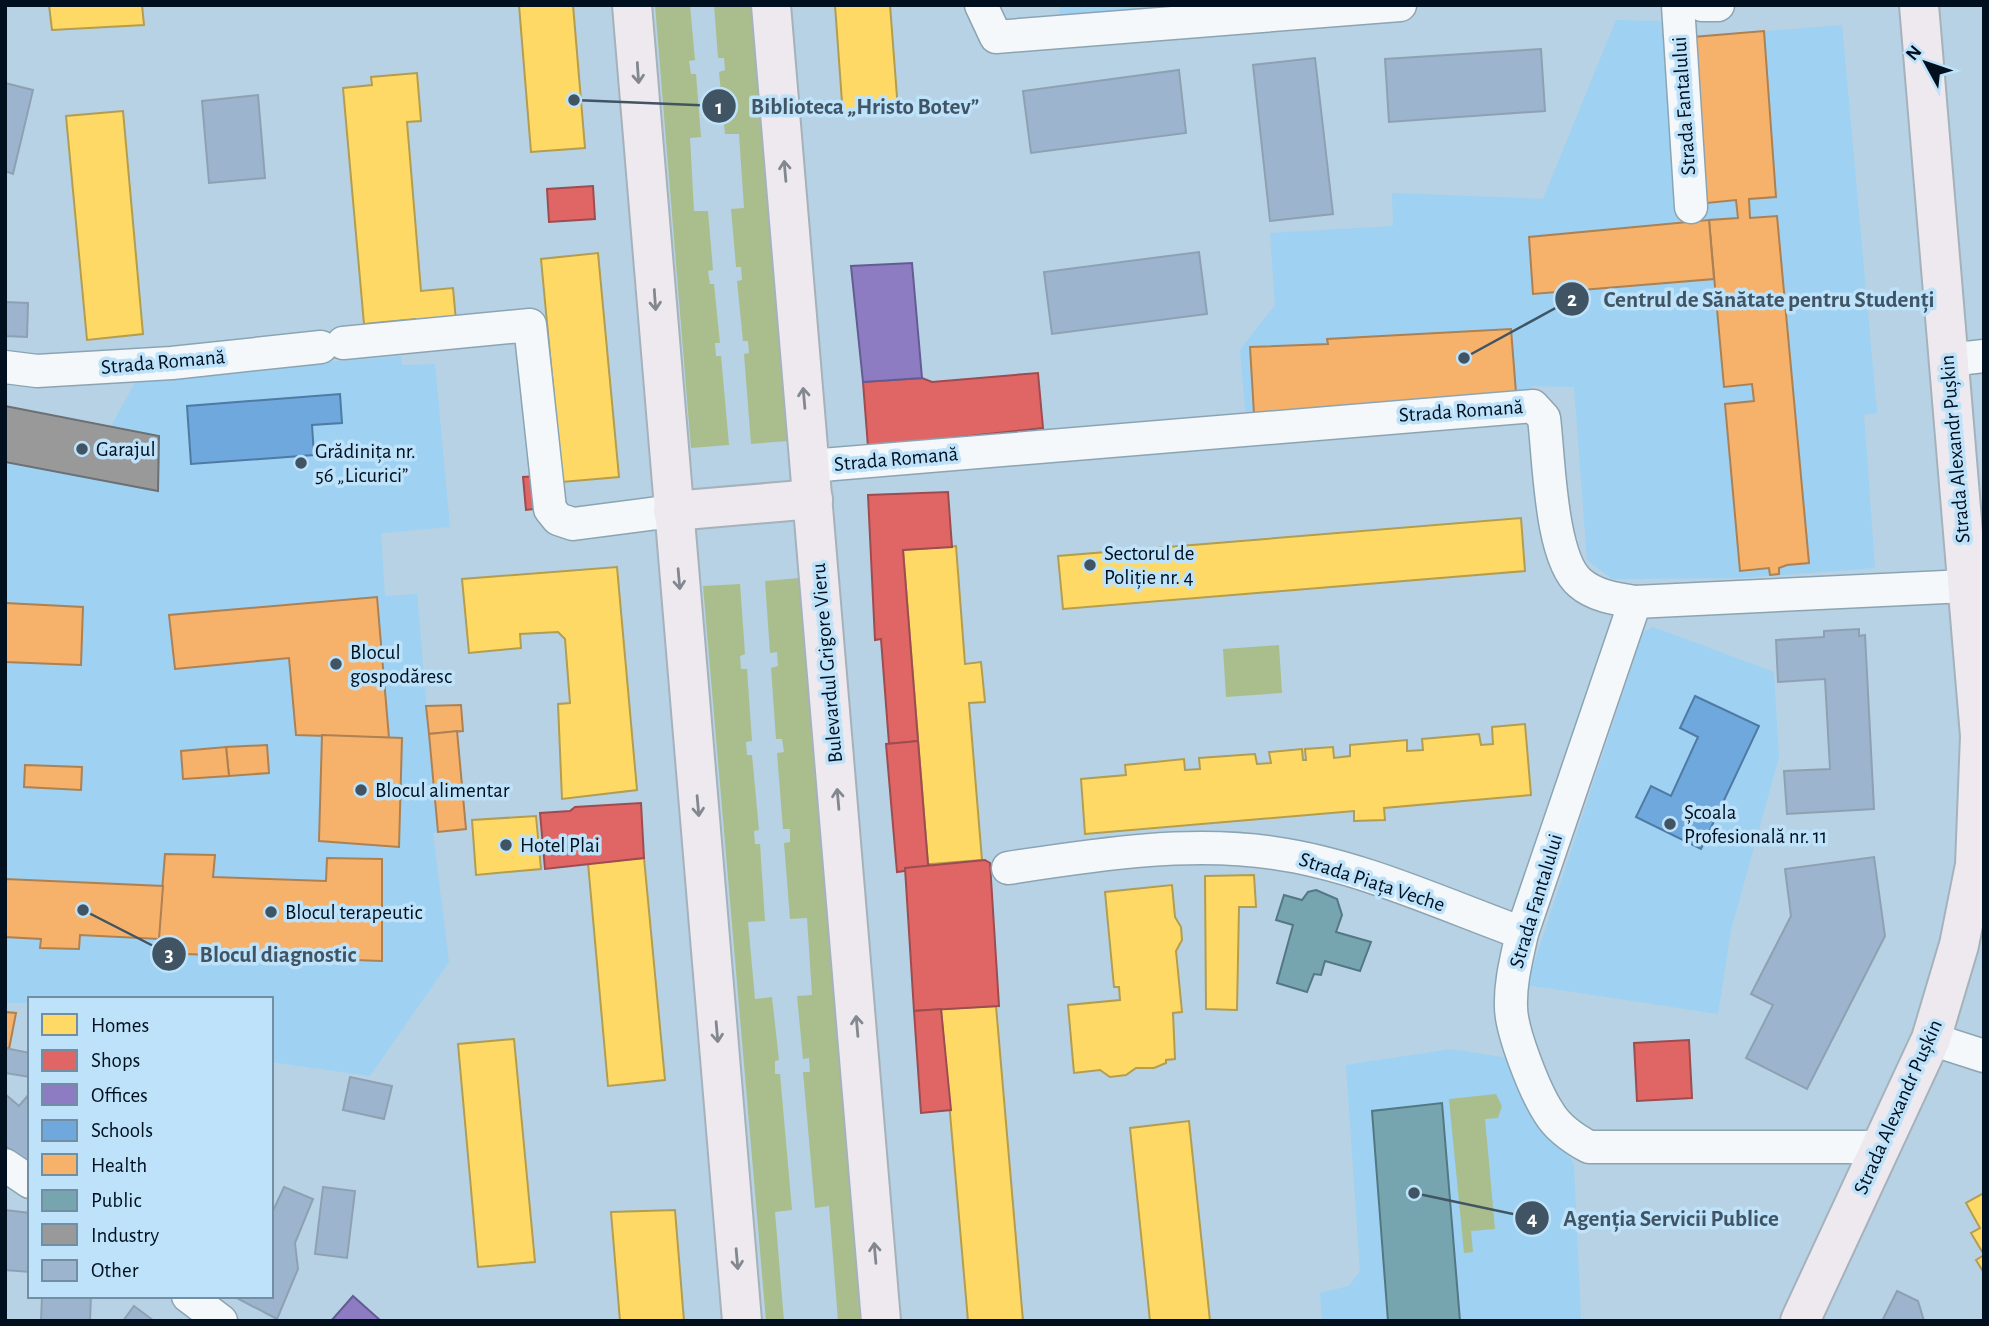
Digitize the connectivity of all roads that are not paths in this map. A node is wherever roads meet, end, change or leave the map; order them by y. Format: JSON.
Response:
{"nodes":[{"id":1,"x":632,"y":5,"type":"edge"},
{"id":2,"x":771,"y":5,"type":"edge"},
{"id":3,"x":981,"y":5,"type":"edge"},
{"id":4,"x":1400,"y":5,"type":"edge"},
{"id":5,"x":1678,"y":5,"type":"edge"},
{"id":6,"x":1919,"y":5,"type":"edge"},
{"id":7,"x":1691,"y":206,"type":"dead end"},
{"id":8,"x":1966,"y":358,"type":"edge"},
{"id":9,"x":5,"y":367,"type":"edge"},
{"id":10,"x":812,"y":482,"type":"junction"},
{"id":11,"x":673,"y":511,"type":"junction"},
{"id":12,"x":1966,"y":586,"type":"junction"},
{"id":13,"x":1635,"y":602,"type":"junction"},
{"id":14,"x":1008,"y":868,"type":"dead end"},
{"id":15,"x":1522,"y":933,"type":"junction"},
{"id":16,"x":1931,"y":1039,"type":"junction"},
{"id":17,"x":1984,"y":1056,"type":"edge"},
{"id":18,"x":1881,"y":1147,"type":"junction"},
{"id":19,"x":5,"y":1164,"type":"edge"},
{"id":20,"x":28,"y":1181,"type":"edge"},
{"id":21,"x":191,"y":1298,"type":"edge"},
{"id":22,"x":221,"y":1321,"type":"edge"},
{"id":23,"x":742,"y":1321,"type":"edge"},
{"id":24,"x":881,"y":1321,"type":"edge"},
{"id":25,"x":1800,"y":1321,"type":"edge"}],
"edges":[{"from":1,"to":11,"type":"main road","one_way":true},
{"from":10,"to":2,"type":"main road","name":"Bulevardul Grigore Vieru","one_way":true},
{"from":3,"to":4,"type":"street"},
{"from":5,"to":7,"type":"street","name":"Strada Fantalului"},
{"from":6,"to":8,"type":"main road","name":"Strada Alexandr Pușkin"},
{"from":8,"to":12,"type":"main road","name":"Strada Alexandr Pușkin"},
{"from":9,"to":11,"type":"street","name":"Strada Romană"},
{"from":10,"to":11,"type":"main road"},
{"from":10,"to":13,"type":"street","name":"Strada Romană"},
{"from":24,"to":10,"type":"main road","name":"Bulevardul Grigore Vieru","one_way":true},
{"from":11,"to":23,"type":"main road","one_way":true},
{"from":12,"to":13,"type":"street","name":"Strada Romană"},
{"from":12,"to":16,"type":"main road","name":"Strada Alexandr Pușkin"},
{"from":13,"to":15,"type":"street","name":"Strada Fantalului"},
{"from":14,"to":15,"type":"street","name":"Strada Piața Veche"},
{"from":15,"to":18,"type":"street","name":"Strada Fantalului"},
{"from":16,"to":17,"type":"street"},
{"from":16,"to":18,"type":"main road","name":"Strada Alexandr Pușkin"},
{"from":18,"to":25,"type":"main road","name":"Strada Alexandr Pușkin"},
{"from":19,"to":20,"type":"street"},
{"from":21,"to":22,"type":"street"}]}
